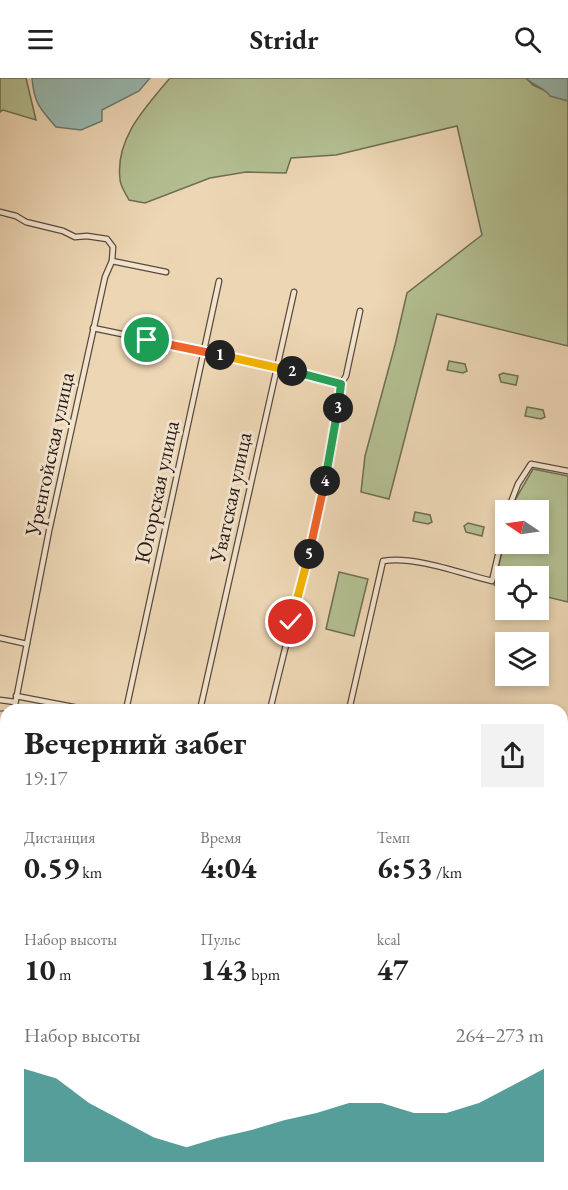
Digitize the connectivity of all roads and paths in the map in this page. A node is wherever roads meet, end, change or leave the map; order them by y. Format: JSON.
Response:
{"nodes":[{"id":1,"x":0,"y":212,"type":"edge"},
{"id":2,"x":112,"y":261,"type":"junction"},
{"id":3,"x":166,"y":272,"type":"dead end"},
{"id":4,"x":219,"y":281,"type":"dead end"},
{"id":5,"x":294,"y":292,"type":"dead end"},
{"id":6,"x":360,"y":311,"type":"dead end"},
{"id":7,"x":93,"y":328,"type":"junction"},
{"id":8,"x":203,"y":351,"type":"junction"},
{"id":9,"x":276,"y":366,"type":"junction"},
{"id":10,"x":341,"y":384,"type":"junction"},
{"id":11,"x":568,"y":471,"type":"edge"},
{"id":12,"x":512,"y":500,"type":"edge"},
{"id":13,"x":498,"y":554,"type":"edge"},
{"id":14,"x":0,"y":638,"type":"edge"},
{"id":15,"x":27,"y":644,"type":"junction"},
{"id":16,"x":16,"y":699,"type":"junction"},
{"id":17,"x":0,"y":700,"type":"edge"},
{"id":18,"x":15,"y":704,"type":"edge"},
{"id":19,"x":49,"y":704,"type":"edge"},
{"id":20,"x":127,"y":704,"type":"edge"},
{"id":21,"x":201,"y":704,"type":"edge"},
{"id":22,"x":271,"y":704,"type":"edge"},
{"id":23,"x":350,"y":704,"type":"edge"}],
"edges":[{"from":1,"to":2,"type":"street"},
{"from":2,"to":3,"type":"street"},
{"from":2,"to":7,"type":"street","name":"Уренгойская улица"},
{"from":4,"to":8,"type":"street","name":"Югорская улица"},
{"from":5,"to":9,"type":"street","name":"Уватская улица"},
{"from":6,"to":10,"type":"street"},
{"from":7,"to":8,"type":"street"},
{"from":7,"to":15,"type":"street","name":"Уренгойская улица"},
{"from":8,"to":9,"type":"street"},
{"from":8,"to":20,"type":"street","name":"Югорская улица"},
{"from":9,"to":10,"type":"street"},
{"from":9,"to":21,"type":"street","name":"Уватская улица"},
{"from":10,"to":22,"type":"street"},
{"from":11,"to":12,"type":"street"},
{"from":13,"to":23,"type":"street"},
{"from":14,"to":15,"type":"street"},
{"from":15,"to":16,"type":"street","name":"Уренгойская улица"},
{"from":16,"to":17,"type":"street"},
{"from":16,"to":18,"type":"street","name":"Уренгойская улица"},
{"from":16,"to":19,"type":"street"}]}
